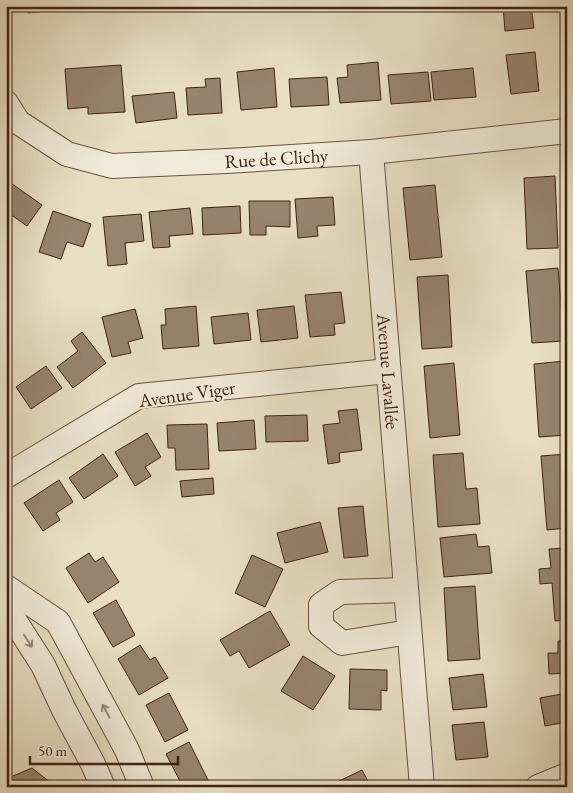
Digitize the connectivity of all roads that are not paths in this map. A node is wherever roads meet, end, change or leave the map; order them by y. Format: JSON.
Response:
{"nodes":[{"id":1,"x":6,"y":103,"type":"edge"},
{"id":2,"x":567,"y":131,"type":"edge"},
{"id":3,"x":371,"y":152,"type":"junction"},
{"id":4,"x":388,"y":371,"type":"junction"},
{"id":5,"x":6,"y":476,"type":"edge"},
{"id":6,"x":6,"y":587,"type":"edge"},
{"id":7,"x":406,"y":590,"type":"junction"},
{"id":8,"x":6,"y":598,"type":"edge"},
{"id":9,"x":409,"y":632,"type":"junction"},
{"id":10,"x":567,"y":775,"type":"edge"},
{"id":11,"x":103,"y":787,"type":"edge"},
{"id":12,"x":142,"y":787,"type":"edge"},
{"id":13,"x":422,"y":787,"type":"edge"},
{"id":14,"x":538,"y":787,"type":"edge"}],
"edges":[{"from":1,"to":3,"type":"street","name":"Rue de Clichy"},
{"from":2,"to":3,"type":"street","name":"Rue de Clichy"},
{"from":3,"to":4,"type":"street","name":"Avenue Lavallée"},
{"from":4,"to":5,"type":"street","name":"Avenue Viger"},
{"from":4,"to":7,"type":"street","name":"Avenue Lavallée"},
{"from":12,"to":6,"type":"street","one_way":true},
{"from":7,"to":9,"type":"street","name":"Avenue Lavallée"},
{"from":7,"to":9,"type":"street"},
{"from":8,"to":11,"type":"street","one_way":true},
{"from":9,"to":13,"type":"street","name":"Avenue Lavallée"},
{"from":10,"to":14,"type":"street"}]}
